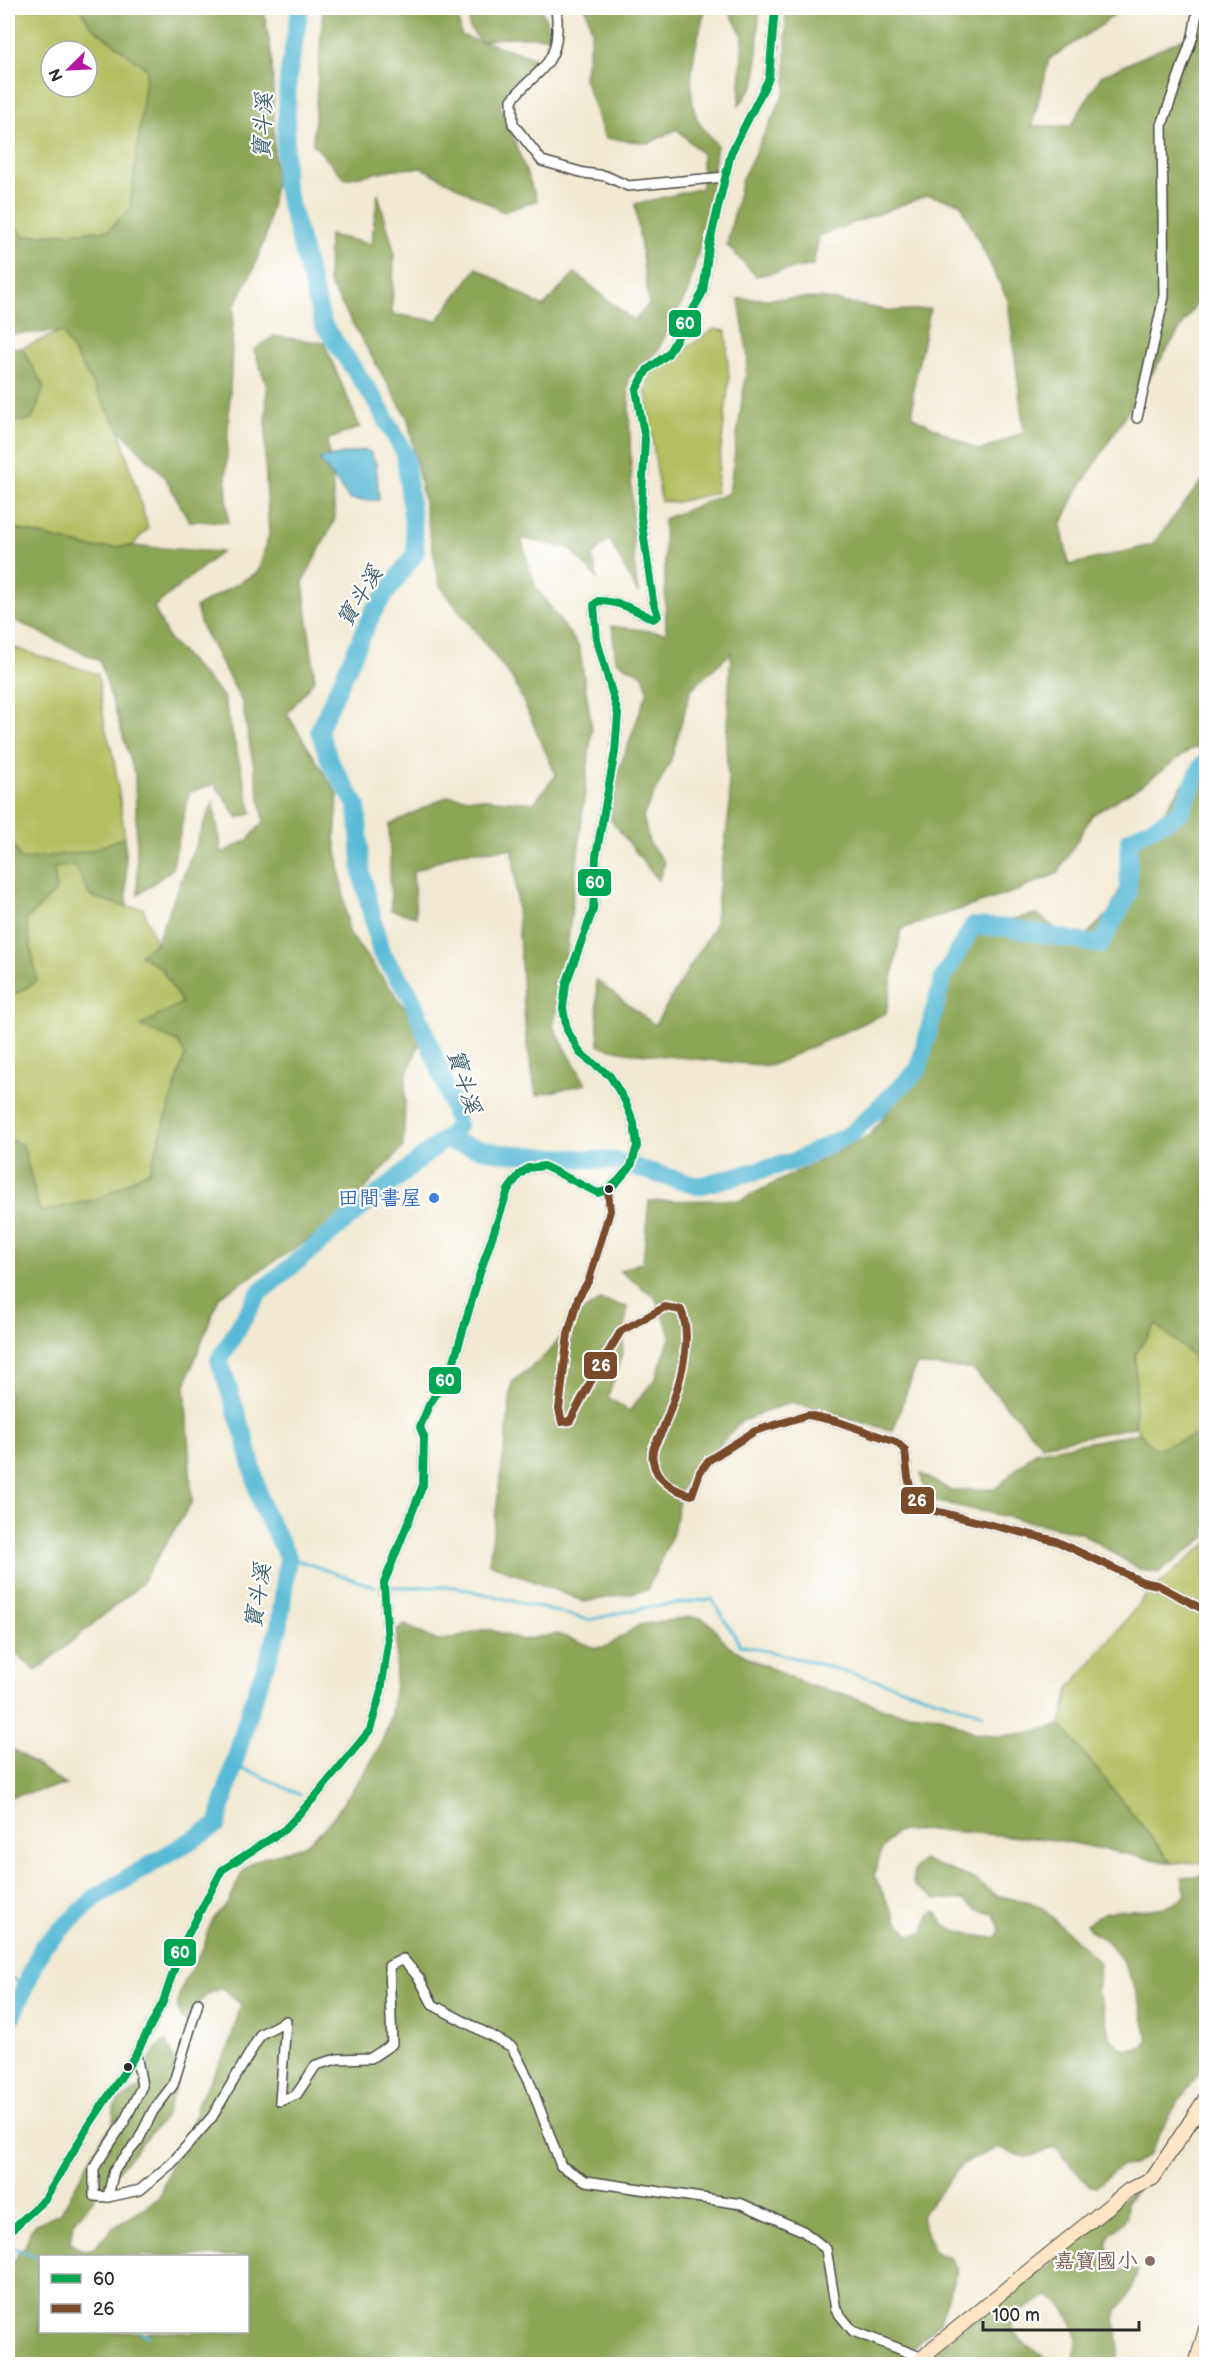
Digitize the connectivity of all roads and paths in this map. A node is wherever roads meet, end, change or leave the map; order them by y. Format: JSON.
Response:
{"nodes":[{"id":1,"x":555,"y":8,"type":"edge"},
{"id":2,"x":775,"y":8,"type":"edge"},
{"id":3,"x":1198,"y":8,"type":"edge"},
{"id":4,"x":725,"y":177,"type":"junction"},
{"id":5,"x":1137,"y":418,"type":"dead end"},
{"id":6,"x":608,"y":1190,"type":"junction"},
{"id":7,"x":1206,"y":1611,"type":"edge"},
{"id":8,"x":198,"y":2003,"type":"dead end"},
{"id":9,"x":136,"y":2054,"type":"junction"},
{"id":10,"x":1206,"y":2098,"type":"edge"},
{"id":11,"x":108,"y":2198,"type":"junction"},
{"id":12,"x":8,"y":2234,"type":"edge"},
{"id":13,"x":1206,"y":2329,"type":"edge"},
{"id":14,"x":920,"y":2361,"type":"edge"},
{"id":15,"x":1196,"y":2364,"type":"edge"}],
"edges":[{"from":1,"to":4,"type":"street"},
{"from":2,"to":4,"type":"street"},
{"from":3,"to":5,"type":"street"},
{"from":4,"to":6,"type":"street"},
{"from":6,"to":7,"type":"street"},
{"from":6,"to":9,"type":"street"},
{"from":8,"to":11,"type":"street"},
{"from":9,"to":11,"type":"street"},
{"from":9,"to":12,"type":"street"},
{"from":10,"to":14,"type":"street"},
{"from":11,"to":14,"type":"street"},
{"from":13,"to":15,"type":"street"}]}
